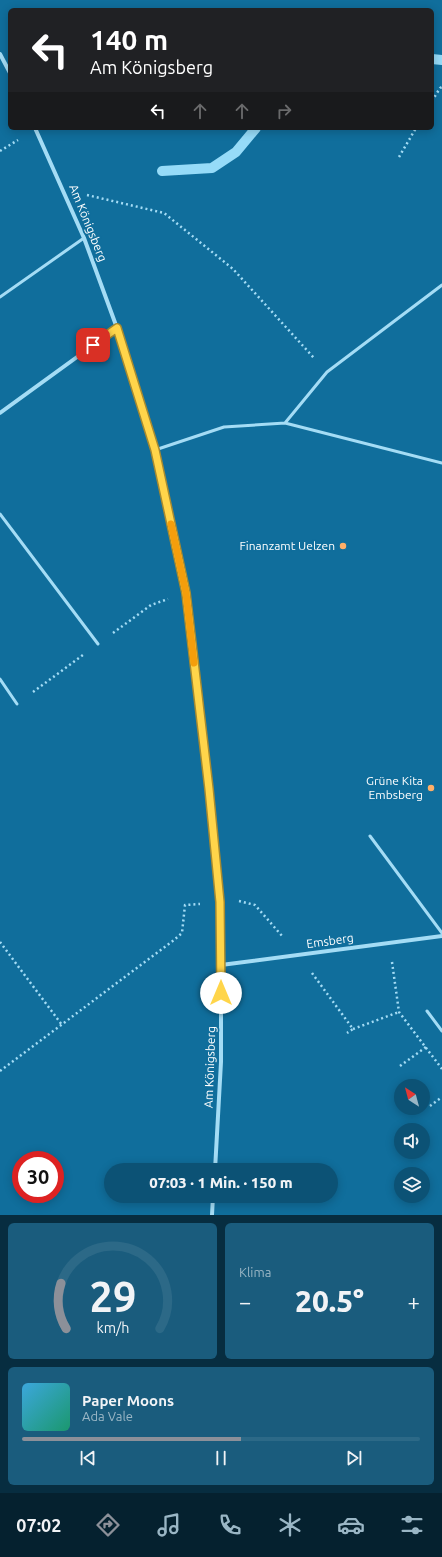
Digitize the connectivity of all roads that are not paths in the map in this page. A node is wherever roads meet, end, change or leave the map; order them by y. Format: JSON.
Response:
{"nodes":[{"id":1,"x":0,"y":54,"type":"edge"},
{"id":2,"x":8,"y":69,"type":"edge"},
{"id":3,"x":36,"y":130,"type":"edge"},
{"id":4,"x":84,"y":238,"type":"junction"},
{"id":5,"x":442,"y":285,"type":"edge"},
{"id":6,"x":0,"y":297,"type":"edge"},
{"id":7,"x":117,"y":328,"type":"junction"},
{"id":8,"x":0,"y":412,"type":"edge"},
{"id":9,"x":285,"y":423,"type":"junction"},
{"id":10,"x":155,"y":450,"type":"junction"},
{"id":11,"x":442,"y":463,"type":"edge"},
{"id":12,"x":0,"y":514,"type":"edge"},
{"id":13,"x":98,"y":644,"type":"dead end"},
{"id":14,"x":0,"y":679,"type":"edge"},
{"id":15,"x":17,"y":704,"type":"dead end"},
{"id":16,"x":370,"y":836,"type":"dead end"},
{"id":17,"x":442,"y":933,"type":"edge"},
{"id":18,"x":442,"y":936,"type":"edge"},
{"id":19,"x":221,"y":965,"type":"junction"},
{"id":20,"x":427,"y":1011,"type":"dead end"},
{"id":21,"x":442,"y":1031,"type":"edge"},
{"id":22,"x":215,"y":1163,"type":"edge"},
{"id":23,"x":213,"y":1203,"type":"edge"},
{"id":24,"x":212,"y":1215,"type":"edge"}],
"edges":[{"from":1,"to":2,"type":"street"},
{"from":3,"to":4,"type":"street","name":"Am Königsberg"},
{"from":4,"to":6,"type":"lane"},
{"from":4,"to":7,"type":"street","name":"Am Königsberg"},
{"from":5,"to":9,"type":"lane"},
{"from":7,"to":8,"type":"street"},
{"from":7,"to":10,"type":"street","name":"Am Königsberg"},
{"from":9,"to":10,"type":"lane"},
{"from":9,"to":11,"type":"lane"},
{"from":10,"to":19,"type":"street","name":"Am Königsberg"},
{"from":12,"to":13,"type":"lane"},
{"from":14,"to":15,"type":"lane"},
{"from":16,"to":17,"type":"lane"},
{"from":18,"to":19,"type":"street","name":"Emsberg"},
{"from":19,"to":22,"type":"street","name":"Am Königsberg"},
{"from":20,"to":21,"type":"lane"},
{"from":23,"to":24,"type":"street"}]}
